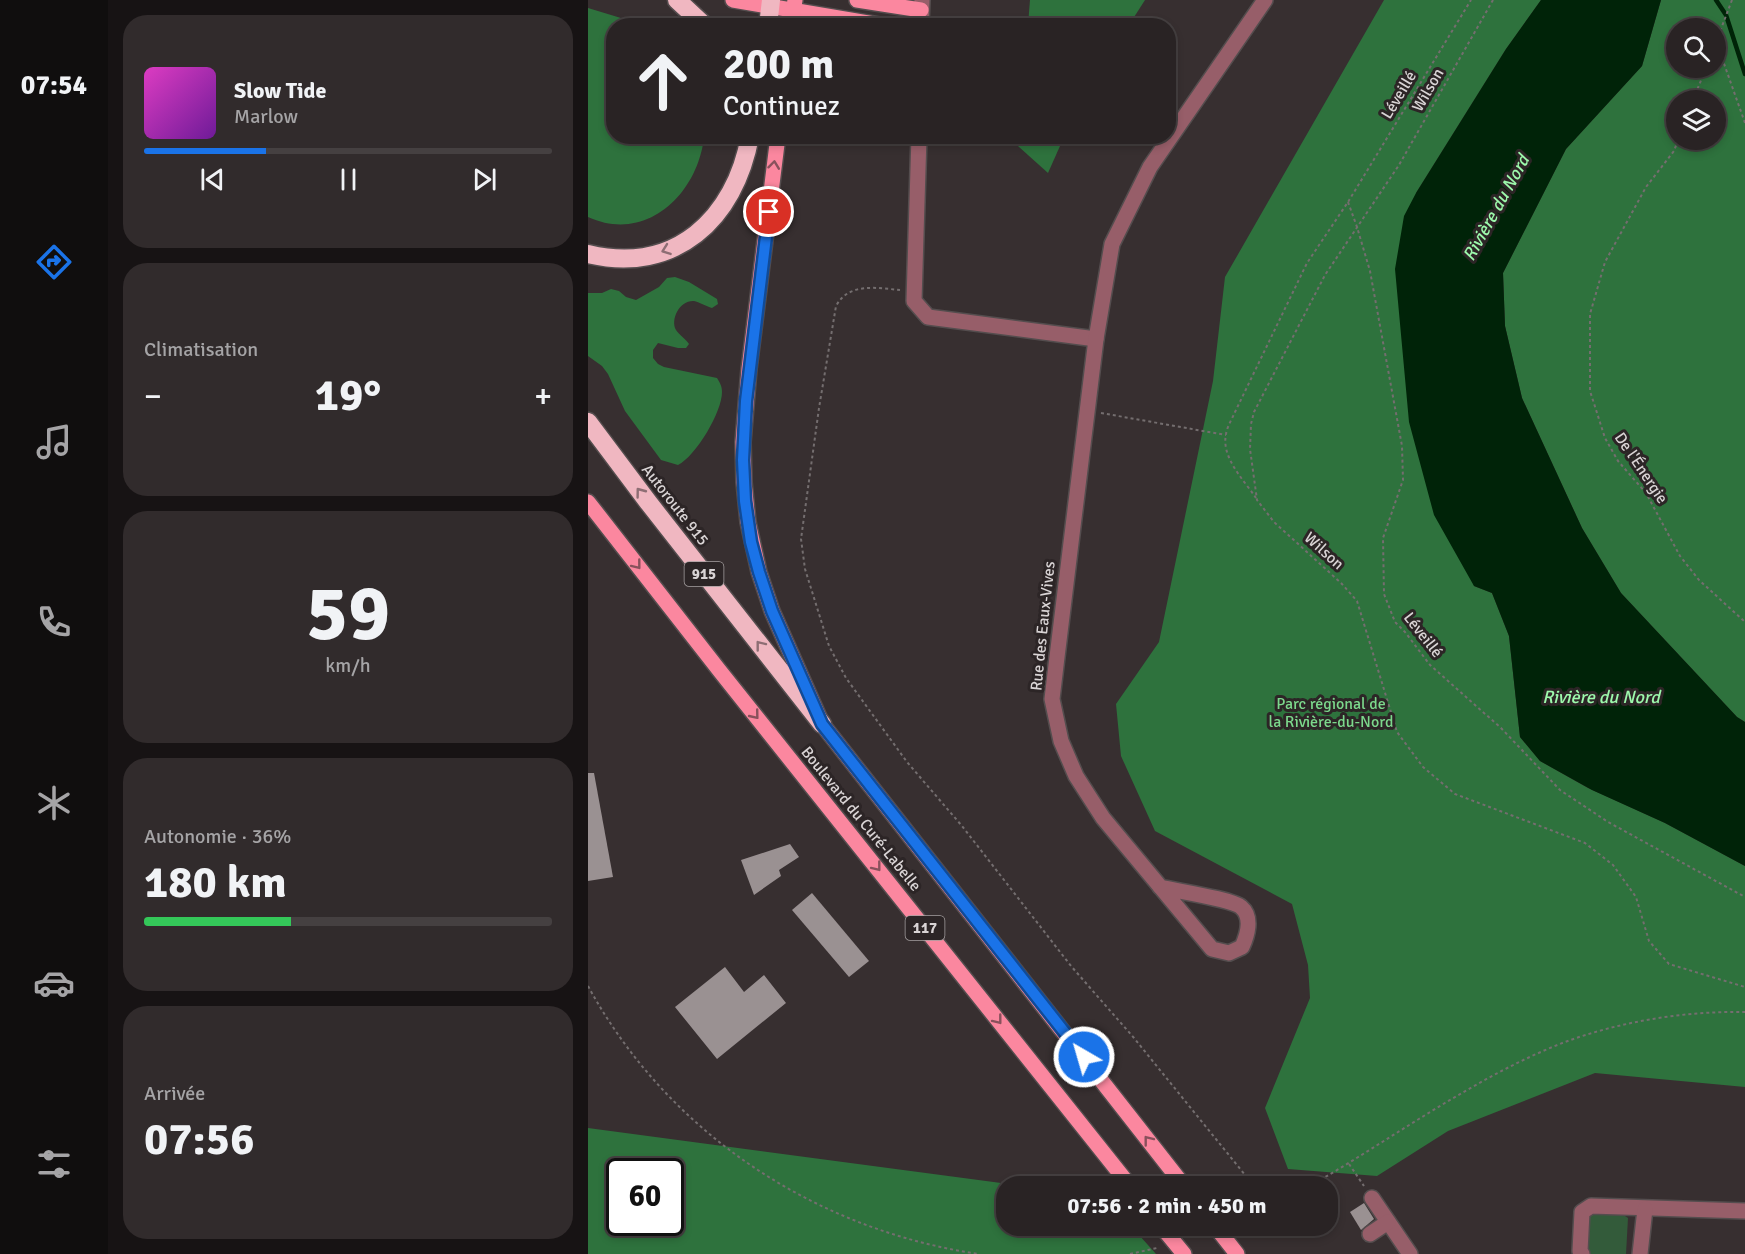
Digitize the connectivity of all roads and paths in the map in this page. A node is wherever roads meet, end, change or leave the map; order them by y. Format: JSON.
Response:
{"nodes":[{"id":1,"x":677,"y":0,"type":"edge"},
{"id":2,"x":733,"y":0,"type":"edge"},
{"id":3,"x":857,"y":0,"type":"edge"},
{"id":4,"x":1265,"y":0,"type":"edge"},
{"id":5,"x":1471,"y":0,"type":"edge"},
{"id":6,"x":1493,"y":0,"type":"edge"},
{"id":7,"x":1732,"y":0,"type":"edge"},
{"id":8,"x":770,"y":3,"type":"edge"},
{"id":9,"x":922,"y":5,"type":"edge"},
{"id":10,"x":793,"y":12,"type":"edge"},
{"id":11,"x":696,"y":18,"type":"edge"},
{"id":12,"x":769,"y":18,"type":"edge"},
{"id":13,"x":833,"y":18,"type":"edge"},
{"id":14,"x":1725,"y":18,"type":"edge"},
{"id":15,"x":1726,"y":69,"type":"edge"},
{"id":16,"x":1745,"y":123,"type":"edge"},
{"id":17,"x":1176,"y":129,"type":"edge"},
{"id":18,"x":748,"y":144,"type":"edge"},
{"id":19,"x":777,"y":144,"type":"edge"},
{"id":20,"x":918,"y":144,"type":"edge"},
{"id":21,"x":1166,"y":144,"type":"edge"},
{"id":22,"x":1674,"y":150,"type":"edge"},
{"id":23,"x":1347,"y":202,"type":"junction"},
{"id":24,"x":1357,"y":226,"type":"junction"},
{"id":25,"x":588,"y":254,"type":"edge"},
{"id":26,"x":915,"y":291,"type":"junction"},
{"id":27,"x":1096,"y":339,"type":"junction"},
{"id":28,"x":1087,"y":410,"type":"junction"},
{"id":29,"x":588,"y":422,"type":"edge"},
{"id":30,"x":1226,"y":435,"type":"junction"},
{"id":31,"x":1257,"y":500,"type":"junction"},
{"id":32,"x":588,"y":502,"type":"edge"},
{"id":33,"x":1745,"y":622,"type":"edge"},
{"id":34,"x":822,"y":724,"type":"junction"},
{"id":35,"x":1160,"y":886,"type":"junction"},
{"id":36,"x":1745,"y":897,"type":"edge"},
{"id":37,"x":588,"y":986,"type":"edge"},
{"id":38,"x":1745,"y":987,"type":"edge"},
{"id":39,"x":1745,"y":1012,"type":"edge"},
{"id":40,"x":1349,"y":1164,"type":"junction"},
{"id":41,"x":1122,"y":1176,"type":"edge"},
{"id":42,"x":1176,"y":1176,"type":"edge"},
{"id":43,"x":1246,"y":1176,"type":"edge"},
{"id":44,"x":1328,"y":1176,"type":"edge"},
{"id":45,"x":1370,"y":1194,"type":"joint"},
{"id":46,"x":1645,"y":1209,"type":"junction"},
{"id":47,"x":1745,"y":1211,"type":"edge"},
{"id":48,"x":1389,"y":1222,"type":"junction"},
{"id":49,"x":1371,"y":1234,"type":"dead end"},
{"id":50,"x":1169,"y":1236,"type":"edge"},
{"id":51,"x":1223,"y":1236,"type":"edge"},
{"id":52,"x":1157,"y":1248,"type":"dead end"},
{"id":53,"x":978,"y":1254,"type":"edge"},
{"id":54,"x":1130,"y":1254,"type":"edge"},
{"id":55,"x":1184,"y":1254,"type":"edge"},
{"id":56,"x":1237,"y":1254,"type":"edge"},
{"id":57,"x":1410,"y":1254,"type":"edge"},
{"id":58,"x":1582,"y":1254,"type":"edge"},
{"id":59,"x":1640,"y":1254,"type":"edge"}],
"edges":[{"from":1,"to":11,"type":"highway"},
{"from":2,"to":8,"type":"main road"},
{"from":3,"to":9,"type":"main road"},
{"from":4,"to":17,"type":"street","name":"Rue des Eaux-Vives"},
{"from":5,"to":23,"type":"path","name":"Léveillé"},
{"from":6,"to":24,"type":"path","name":"Wilson"},
{"from":7,"to":14,"type":"path"},
{"from":8,"to":10,"type":"main road"},
{"from":8,"to":12,"type":"highway"},
{"from":10,"to":13,"type":"main road"},
{"from":15,"to":16,"type":"path"},
{"from":18,"to":25,"type":"highway","one_way":true},
{"from":34,"to":19,"type":"main road","name":"Boulevard du Curé-Labelle","one_way":true},
{"from":20,"to":26,"type":"street"},
{"from":21,"to":27,"type":"street","name":"Rue des Eaux-Vives"},
{"from":22,"to":33,"type":"path","name":"De l'Énergie"},
{"from":23,"to":24,"type":"path","name":"Léveillé"},
{"from":23,"to":30,"type":"path","name":"Léveillé"},
{"from":24,"to":31,"type":"path","name":"Wilson"},
{"from":24,"to":36,"type":"path","name":"Léveillé"},
{"from":26,"to":27,"type":"street"},
{"from":26,"to":43,"type":"path"},
{"from":27,"to":28,"type":"street","name":"Rue des Eaux-Vives"},
{"from":28,"to":30,"type":"path"},
{"from":28,"to":35,"type":"street","name":"Rue des Eaux-Vives"},
{"from":34,"to":29,"type":"highway","name":"Autoroute 915","number":"915","one_way":true},
{"from":30,"to":31,"type":"path"},
{"from":31,"to":38,"type":"path","name":"Wilson"},
{"from":32,"to":41,"type":"main road","name":"Boulevard du Curé-Labelle","number":"117","one_way":true},
{"from":42,"to":34,"type":"main road","name":"Boulevard du Curé-Labelle","number":"117","one_way":true},
{"from":35,"to":35,"type":"street","name":"Rue des Eaux-Vives"},
{"from":37,"to":53,"type":"path"},
{"from":39,"to":40,"type":"path"},
{"from":40,"to":44,"type":"path"},
{"from":40,"to":45,"type":"path"},
{"from":45,"to":48,"type":"street"},
{"from":46,"to":47,"type":"street"},
{"from":46,"to":58,"type":"street"},
{"from":46,"to":59,"type":"street"},
{"from":48,"to":49,"type":"street"},
{"from":48,"to":57,"type":"street"},
{"from":50,"to":55,"type":"main road"},
{"from":51,"to":56,"type":"main road"},
{"from":52,"to":54,"type":"path"}]}
